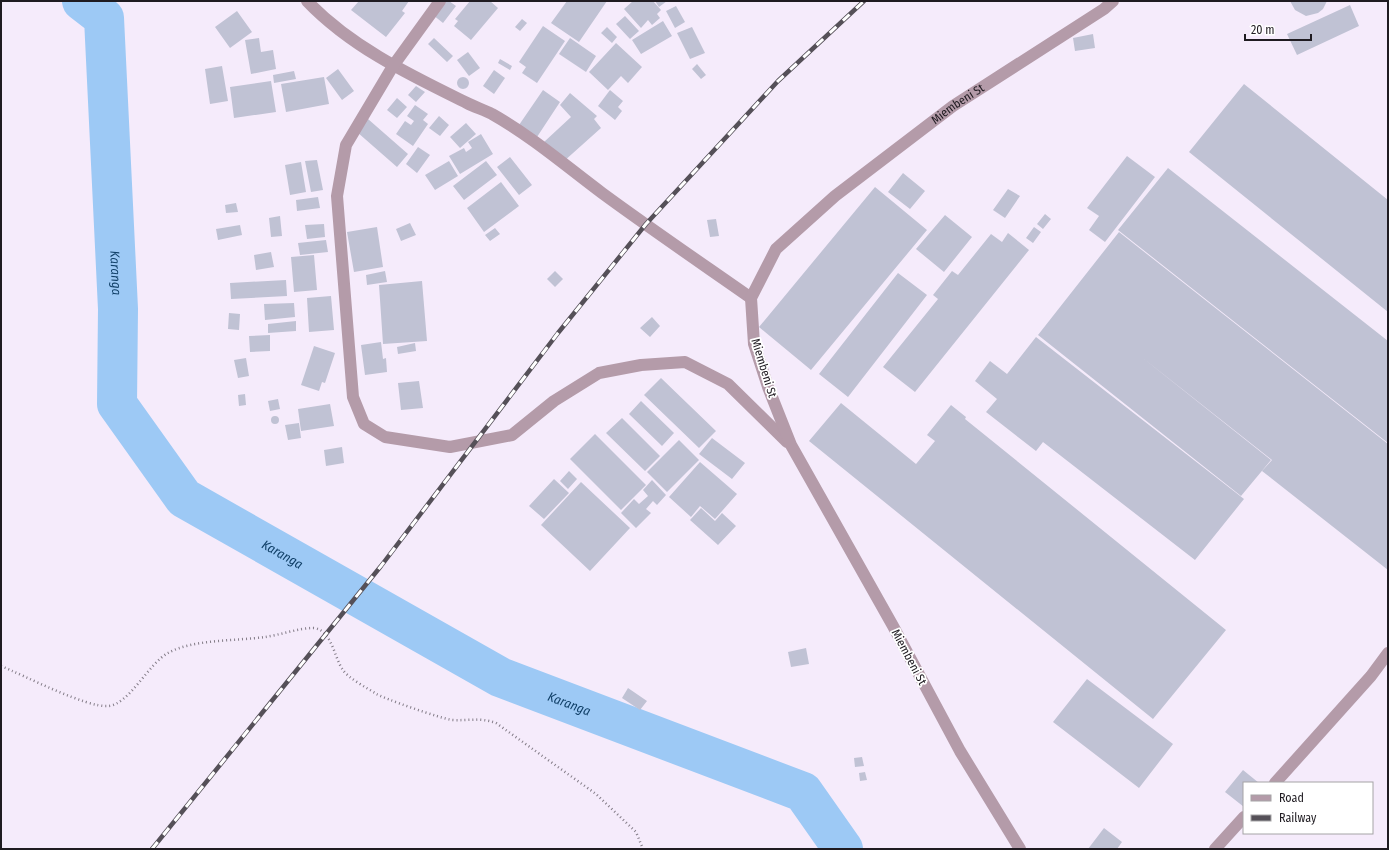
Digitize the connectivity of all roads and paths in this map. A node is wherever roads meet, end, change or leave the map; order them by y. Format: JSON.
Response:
{"nodes":[{"id":1,"x":307,"y":1,"type":"edge"},
{"id":2,"x":440,"y":1,"type":"edge"},
{"id":3,"x":1113,"y":1,"type":"edge"},
{"id":4,"x":393,"y":66,"type":"junction"},
{"id":5,"x":751,"y":298,"type":"junction"},
{"id":6,"x":790,"y":445,"type":"junction"},
{"id":7,"x":1388,"y":653,"type":"edge"},
{"id":8,"x":1,"y":666,"type":"edge"},
{"id":9,"x":1276,"y":782,"type":"edge"},
{"id":10,"x":1243,"y":818,"type":"edge"},
{"id":11,"x":643,"y":849,"type":"edge"},
{"id":12,"x":1020,"y":849,"type":"edge"},
{"id":13,"x":1215,"y":849,"type":"edge"}],
"edges":[{"from":1,"to":4,"type":"street"},
{"from":2,"to":4,"type":"street"},
{"from":3,"to":5,"type":"street","name":"Miembeni St"},
{"from":4,"to":5,"type":"street"},
{"from":4,"to":6,"type":"street"},
{"from":5,"to":6,"type":"street","name":"Miembeni St"},
{"from":6,"to":12,"type":"street","name":"Miembeni St"},
{"from":7,"to":9,"type":"street"},
{"from":8,"to":11,"type":"path"},
{"from":10,"to":13,"type":"street"}]}
